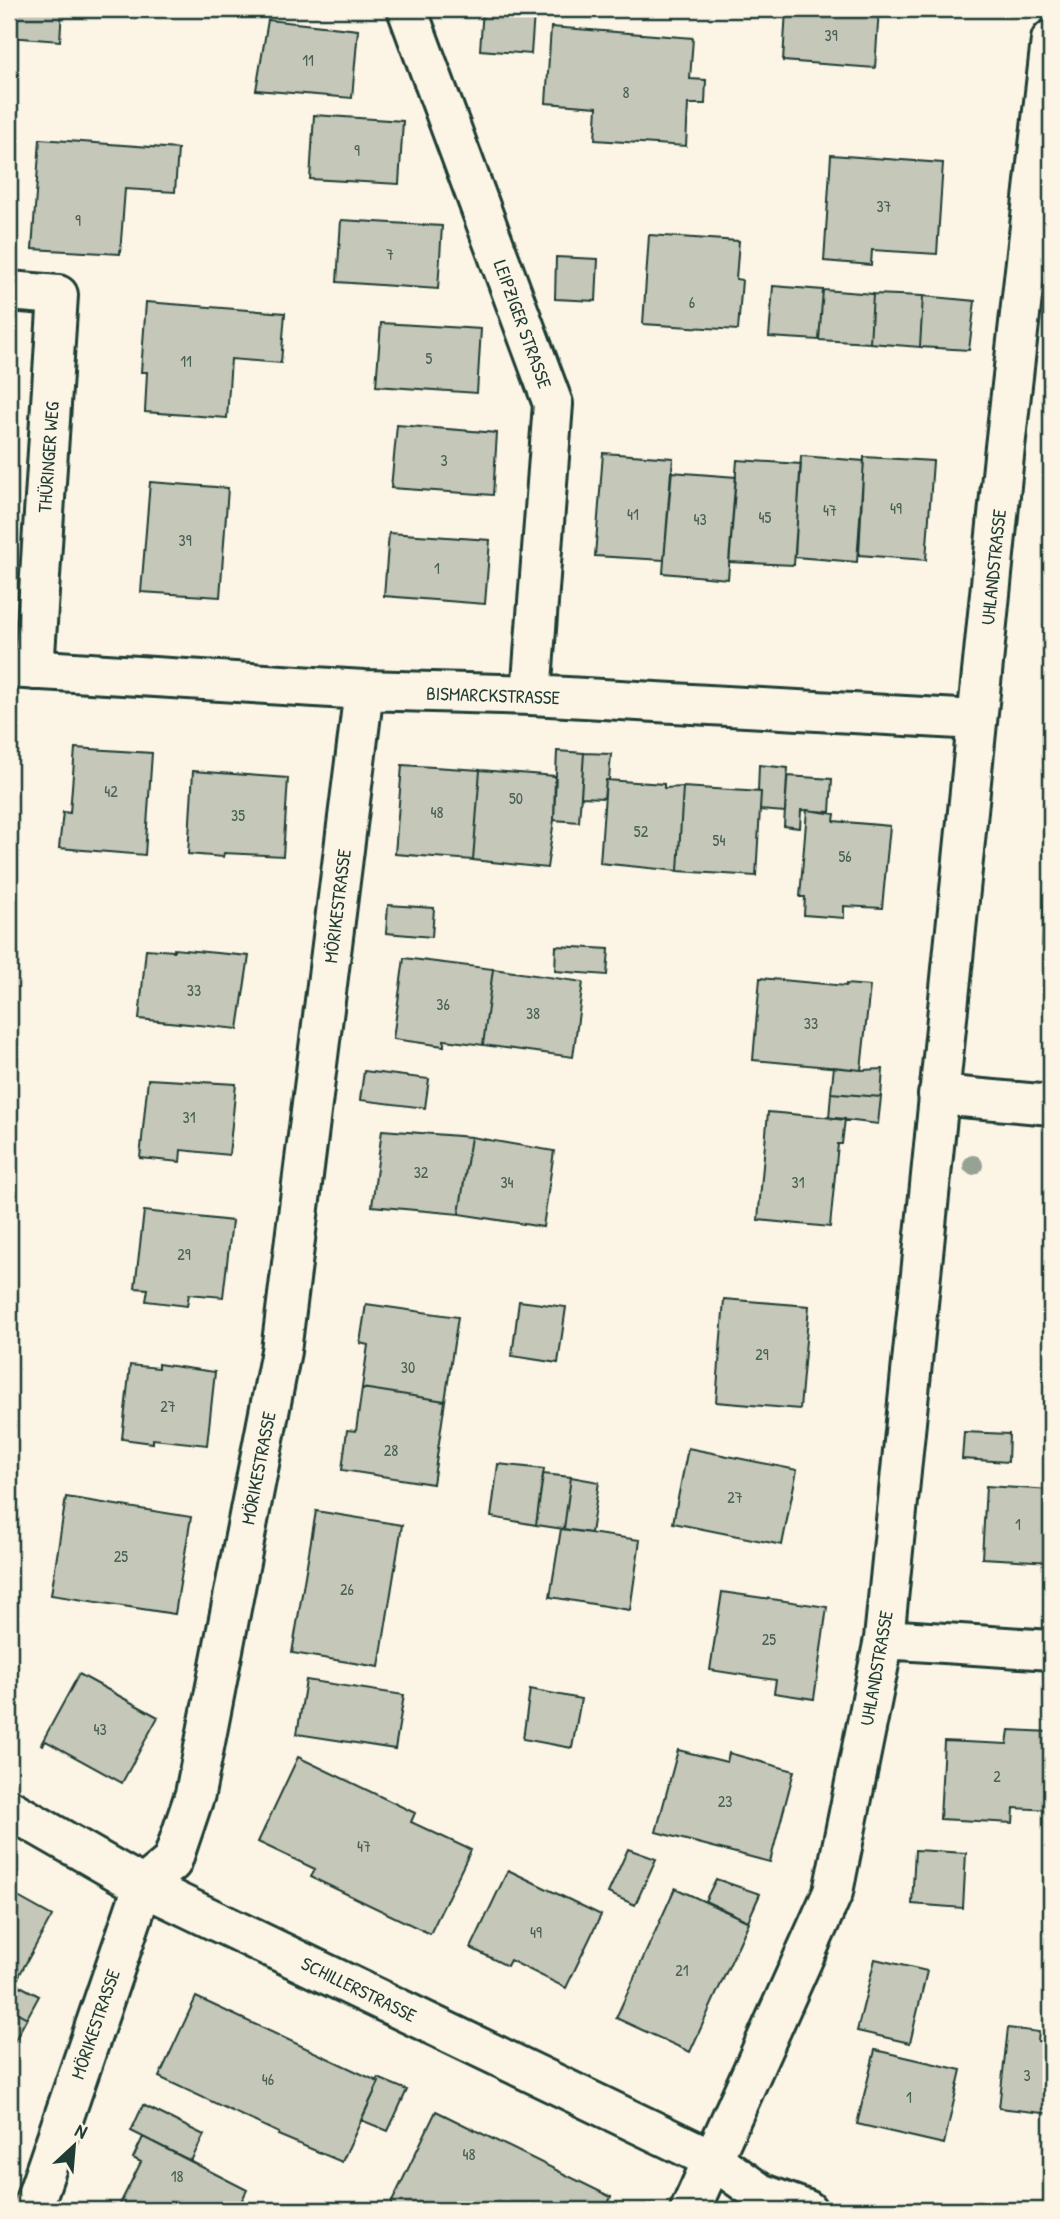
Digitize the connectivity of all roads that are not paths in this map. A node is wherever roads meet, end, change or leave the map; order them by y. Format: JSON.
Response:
{"nodes":[{"id":1,"x":407,"y":9,"type":"edge"},
{"id":2,"x":1051,"y":40,"type":"edge"},
{"id":3,"x":1042,"y":193,"type":"edge"},
{"id":4,"x":9,"y":291,"type":"edge"},
{"id":5,"x":22,"y":669,"type":"edge"},
{"id":6,"x":364,"y":690,"type":"junction"},
{"id":7,"x":531,"y":695,"type":"junction"},
{"id":8,"x":977,"y":720,"type":"junction"},
{"id":9,"x":938,"y":1095,"type":"junction"},
{"id":10,"x":1051,"y":1104,"type":"edge"},
{"id":11,"x":884,"y":1639,"type":"junction"},
{"id":12,"x":1051,"y":1650,"type":"edge"},
{"id":13,"x":9,"y":1809,"type":"edge"},
{"id":14,"x":143,"y":1886,"type":"junction"},
{"id":15,"x":714,"y":2160,"type":"junction"},
{"id":16,"x":32,"y":2210,"type":"edge"},
{"id":17,"x":690,"y":2210,"type":"edge"},
{"id":18,"x":807,"y":2210,"type":"edge"}],
"edges":[{"from":1,"to":7,"type":"street","name":"LEIPZIGER STRASSE"},
{"from":2,"to":3,"type":"street","name":"UHLANDSTRASSE"},
{"from":3,"to":8,"type":"street","name":"UHLANDSTRASSE"},
{"from":4,"to":5,"type":"street","name":"THÜRINGER WEG"},
{"from":5,"to":6,"type":"street","name":"BISMARCKSTRASSE"},
{"from":6,"to":7,"type":"street","name":"BISMARCKSTRASSE"},
{"from":6,"to":14,"type":"street","name":"MÖRIKESTRASSE"},
{"from":7,"to":8,"type":"street","name":"BISMARCKSTRASSE"},
{"from":8,"to":9,"type":"street","name":"UHLANDSTRASSE"},
{"from":9,"to":10,"type":"street"},
{"from":9,"to":11,"type":"street","name":"UHLANDSTRASSE"},
{"from":11,"to":12,"type":"street"},
{"from":11,"to":15,"type":"street","name":"UHLANDSTRASSE"},
{"from":13,"to":14,"type":"street","name":"SCHILLERSTRASSE"},
{"from":14,"to":15,"type":"street","name":"SCHILLERSTRASSE"},
{"from":14,"to":16,"type":"street","name":"MÖRIKESTRASSE"},
{"from":15,"to":17,"type":"street","name":"UHLANDSTRASSE"},
{"from":15,"to":18,"type":"street","name":"SCHILLERSTRASSE"}]}
